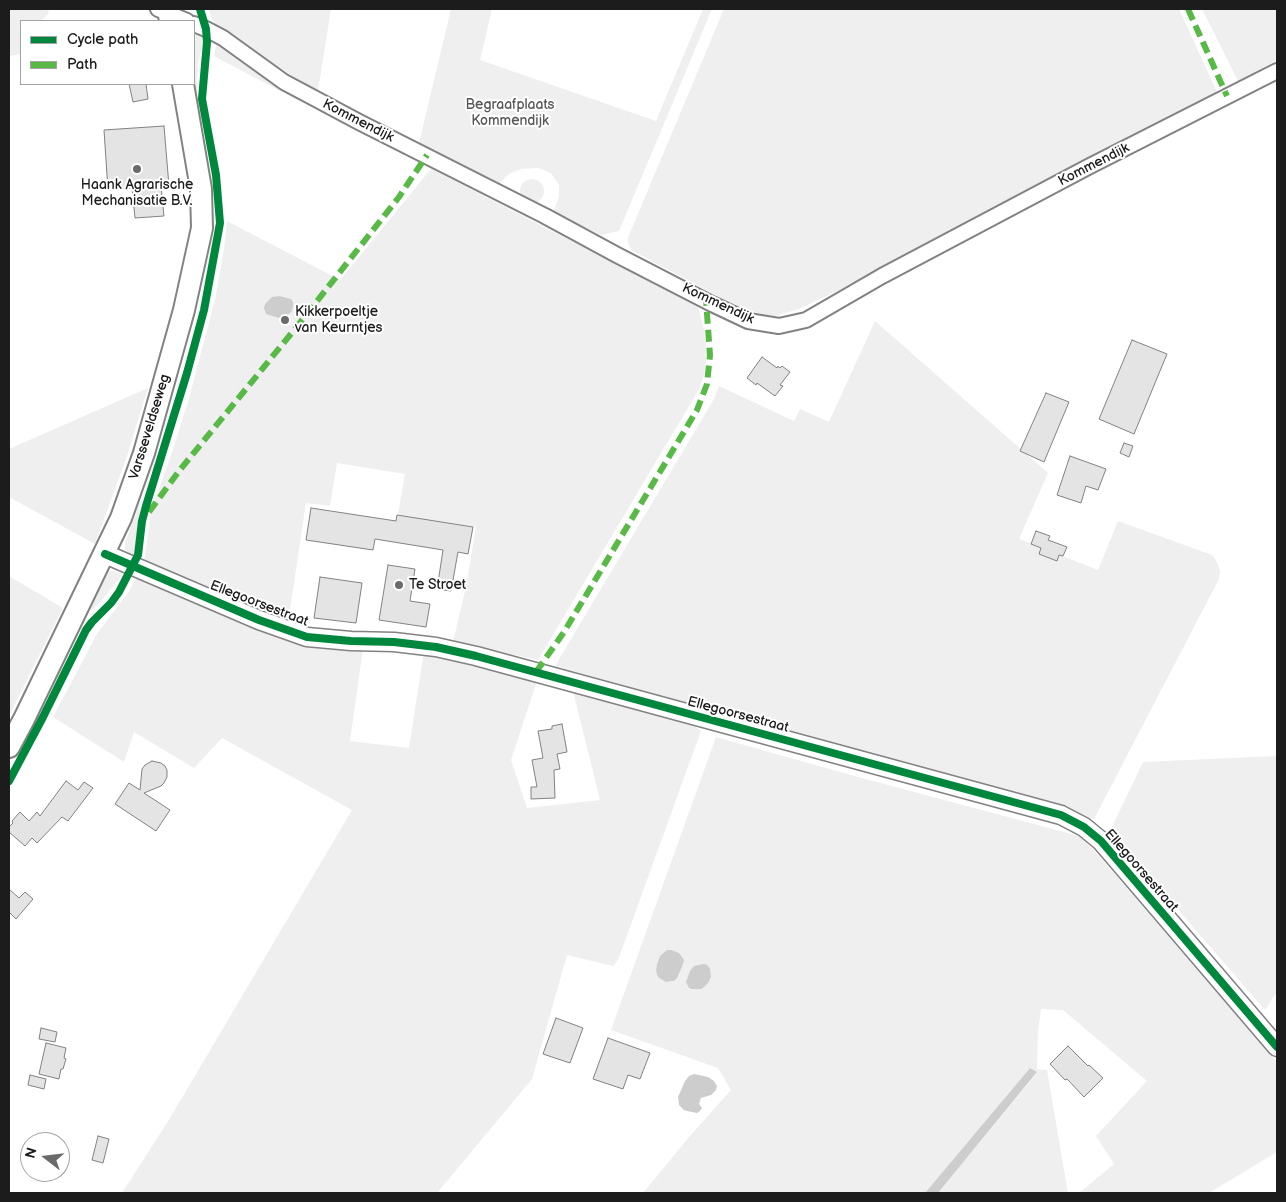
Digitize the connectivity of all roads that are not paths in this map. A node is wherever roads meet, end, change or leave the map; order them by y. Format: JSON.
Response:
{"nodes":[{"id":1,"x":195,"y":24,"type":"edge"},
{"id":2,"x":1277,"y":71,"type":"edge"},
{"id":3,"x":183,"y":85,"type":"edge"},
{"id":4,"x":104,"y":554,"type":"junction"},
{"id":5,"x":9,"y":747,"type":"edge"},
{"id":6,"x":1277,"y":1047,"type":"edge"}],
"edges":[{"from":1,"to":2,"type":"street","name":"Kommendijk"},
{"from":3,"to":4,"type":"main road","name":"Varsseveldseweg"},
{"from":4,"to":5,"type":"main road","name":"Varsseveldseweg"},
{"from":4,"to":6,"type":"street","name":"Ellegoorsestraat"}]}
